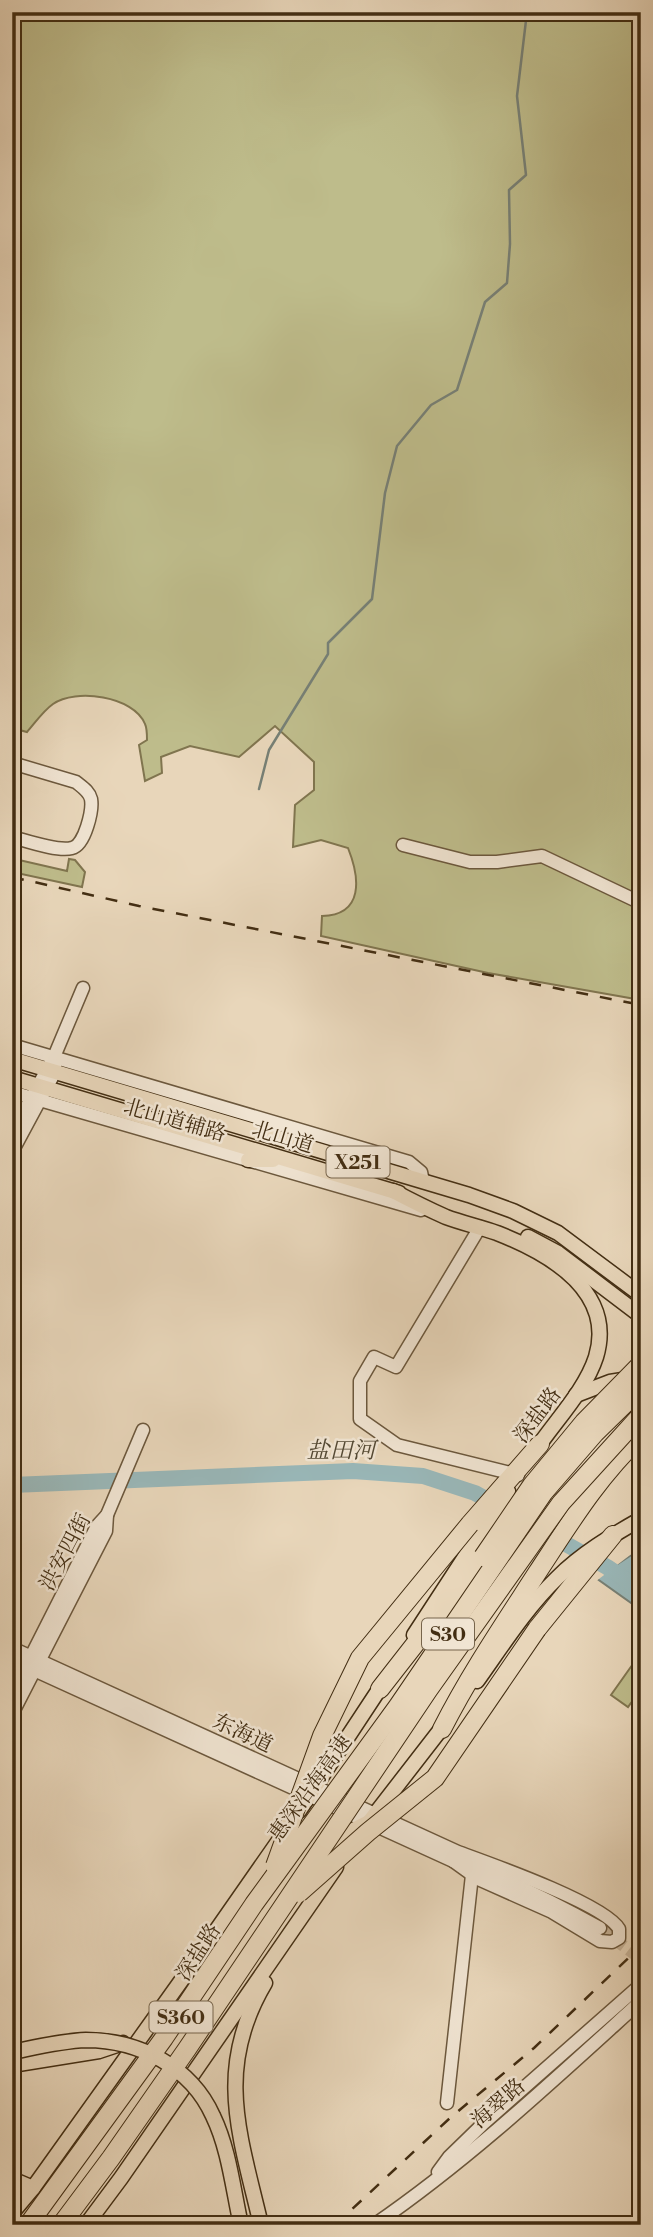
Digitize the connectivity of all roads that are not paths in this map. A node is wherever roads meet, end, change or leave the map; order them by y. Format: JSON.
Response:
{"nodes":[{"id":1,"x":12,"y":763,"type":"edge"},
{"id":2,"x":12,"y":837,"type":"edge"},
{"id":3,"x":403,"y":845,"type":"dead end"},
{"id":4,"x":641,"y":903,"type":"edge"},
{"id":5,"x":83,"y":988,"type":"dead end"},
{"id":6,"x":12,"y":1045,"type":"edge"},
{"id":7,"x":12,"y":1059,"type":"edge"},
{"id":8,"x":52,"y":1066,"type":"junction"},
{"id":9,"x":12,"y":1078,"type":"edge"},
{"id":10,"x":12,"y":1092,"type":"edge"},
{"id":11,"x":39,"y":1093,"type":"junction"},
{"id":12,"x":12,"y":1133,"type":"edge"},
{"id":13,"x":12,"y":1152,"type":"edge"},
{"id":14,"x":248,"y":1160,"type":"junction"},
{"id":15,"x":288,"y":1160,"type":"junction"},
{"id":16,"x":393,"y":1191,"type":"junction"},
{"id":17,"x":448,"y":1217,"type":"junction"},
{"id":18,"x":480,"y":1227,"type":"junction"},
{"id":19,"x":641,"y":1295,"type":"edge"},
{"id":20,"x":641,"y":1316,"type":"edge"},
{"id":21,"x":641,"y":1364,"type":"edge"},
{"id":22,"x":638,"y":1381,"type":"edge"},
{"id":23,"x":572,"y":1398,"type":"junction"},
{"id":24,"x":641,"y":1415,"type":"edge"},
{"id":25,"x":144,"y":1430,"type":"dead end"},
{"id":26,"x":641,"y":1436,"type":"edge"},
{"id":27,"x":540,"y":1444,"type":"joint"},
{"id":28,"x":516,"y":1476,"type":"junction"},
{"id":29,"x":641,"y":1519,"type":"edge"},
{"id":30,"x":477,"y":1522,"type":"junction"},
{"id":31,"x":613,"y":1535,"type":"joint"},
{"id":32,"x":574,"y":1571,"type":"junction"},
{"id":33,"x":12,"y":1648,"type":"edge"},
{"id":34,"x":12,"y":1660,"type":"edge"},
{"id":35,"x":34,"y":1664,"type":"junction"},
{"id":36,"x":380,"y":1689,"type":"junction"},
{"id":37,"x":12,"y":1693,"type":"edge"},
{"id":38,"x":12,"y":1714,"type":"edge"},
{"id":39,"x":442,"y":1729,"type":"junction"},
{"id":40,"x":313,"y":1791,"type":"junction"},
{"id":41,"x":372,"y":1818,"type":"junction"},
{"id":42,"x":455,"y":1856,"type":"junction"},
{"id":43,"x":477,"y":1872,"type":"junction"},
{"id":44,"x":323,"y":1885,"type":"junction"},
{"id":45,"x":266,"y":1888,"type":"junction"},
{"id":46,"x":278,"y":1912,"type":"junction"},
{"id":47,"x":600,"y":1928,"type":"tunnel mouth"},
{"id":48,"x":181,"y":1981,"type":"junction"},
{"id":49,"x":641,"y":1987,"type":"edge"},
{"id":50,"x":641,"y":2001,"type":"edge"},
{"id":51,"x":12,"y":2052,"type":"edge"},
{"id":52,"x":12,"y":2065,"type":"edge"},
{"id":53,"x":447,"y":2103,"type":"dead end"},
{"id":54,"x":12,"y":2179,"type":"edge"},
{"id":55,"x":432,"y":2181,"type":"junction"},
{"id":56,"x":12,"y":2189,"type":"edge"},
{"id":57,"x":30,"y":2191,"type":"junction"},
{"id":58,"x":12,"y":2213,"type":"edge"},
{"id":59,"x":12,"y":2221,"type":"edge"},
{"id":60,"x":21,"y":2225,"type":"edge"},
{"id":61,"x":29,"y":2225,"type":"edge"},
{"id":62,"x":59,"y":2225,"type":"edge"},
{"id":63,"x":86,"y":2225,"type":"edge"},
{"id":64,"x":241,"y":2225,"type":"edge"},
{"id":65,"x":261,"y":2225,"type":"edge"},
{"id":66,"x":374,"y":2225,"type":"edge"}],
"edges":[{"from":1,"to":2,"type":"street"},
{"from":3,"to":4,"type":"street"},
{"from":5,"to":8,"type":"street"},
{"from":6,"to":8,"type":"street"},
{"from":7,"to":8,"type":"main road","name":"北山道","number":"X251"},
{"from":8,"to":11,"type":"street"},
{"from":8,"to":19,"type":"main road","name":"北山道","number":"X251"},
{"from":9,"to":11,"type":"main road","name":"北山道","number":"X251"},
{"from":10,"to":11,"type":"street","name":"北山道辅路"},
{"from":11,"to":12,"type":"street"},
{"from":11,"to":13,"type":"street"},
{"from":11,"to":14,"type":"street","name":"北山道辅路"},
{"from":11,"to":15,"type":"main road","name":"北山道","number":"X251"},
{"from":14,"to":15,"type":"main road"},
{"from":14,"to":17,"type":"street","name":"北山道辅路"},
{"from":15,"to":16,"type":"main road","name":"北山道","number":"X251"},
{"from":16,"to":17,"type":"main road"},
{"from":16,"to":20,"type":"main road","name":"北山道","number":"X251"},
{"from":17,"to":18,"type":"main road"},
{"from":18,"to":23,"type":"main road"},
{"from":18,"to":28,"type":"street"},
{"from":21,"to":36,"type":"highway","bridge":true},
{"from":22,"to":23,"type":"main road","name":"深盐路"},
{"from":22,"to":45,"type":"highway","name":"惠深沿海高速","number":"S30","bridge":true},
{"from":23,"to":27,"type":"main road","name":"深盐路"},
{"from":24,"to":46,"type":"highway","name":"惠深沿海高速","number":"S30","bridge":true},
{"from":25,"to":35,"type":"street","name":"洪安四街"},
{"from":26,"to":39,"type":"highway"},
{"from":27,"to":28,"type":"highway"},
{"from":28,"to":30,"type":"main road","number":"S360"},
{"from":28,"to":30,"type":"highway"},
{"from":29,"to":31,"type":"main road"},
{"from":30,"to":36,"type":"main road","name":"深盐路","number":"S360"},
{"from":30,"to":45,"type":"highway","bridge":true},
{"from":31,"to":32,"type":"highway"},
{"from":32,"to":39,"type":"main road","name":"深盐路","number":"S360"},
{"from":32,"to":46,"type":"highway","bridge":true},
{"from":33,"to":35,"type":"street","name":"东海道"},
{"from":34,"to":35,"type":"street","name":"东海道"},
{"from":35,"to":37,"type":"street","name":"洪安四街"},
{"from":35,"to":38,"type":"street","name":"洪安四街"},
{"from":35,"to":40,"type":"street","name":"东海道"},
{"from":36,"to":40,"type":"main road","name":"深盐路","number":"S360"},
{"from":39,"to":41,"type":"main road","name":"深盐路","number":"S360"},
{"from":40,"to":41,"type":"street","name":"东海道"},
{"from":40,"to":48,"type":"main road","name":"深盐路","number":"S360"},
{"from":40,"to":61,"type":"main road","name":"深盐路","number":"S360"},
{"from":41,"to":42,"type":"street","name":"东海道"},
{"from":41,"to":44,"type":"main road","name":"深盐路","number":"S360"},
{"from":41,"to":62,"type":"main road","name":"深盐路"},
{"from":42,"to":43,"type":"street","name":"东海道"},
{"from":42,"to":43,"type":"street","name":"东海道"},
{"from":43,"to":47,"type":"street","name":"东海道"},
{"from":43,"to":53,"type":"street"},
{"from":44,"to":63,"type":"main road","name":"深盐路","number":"S360"},
{"from":44,"to":65,"type":"main road"},
{"from":45,"to":61,"type":"highway","name":"惠深沿海高速","number":"S30","bridge":true},
{"from":46,"to":62,"type":"highway","name":"惠深沿海高速","number":"S30","bridge":true},
{"from":48,"to":52,"type":"main road"},
{"from":48,"to":57,"type":"main road","name":"深盐路","number":"S360"},
{"from":49,"to":55,"type":"street","name":"海翠路"},
{"from":50,"to":55,"type":"street","name":"海翠路"},
{"from":51,"to":64,"type":"main road","bridge":true},
{"from":54,"to":57,"type":"main road"},
{"from":55,"to":66,"type":"street","name":"海翠路"},
{"from":56,"to":57,"type":"main road"},
{"from":57,"to":58,"type":"main road","name":"深盐路","number":"S360"},
{"from":59,"to":60,"type":"street"}]}
